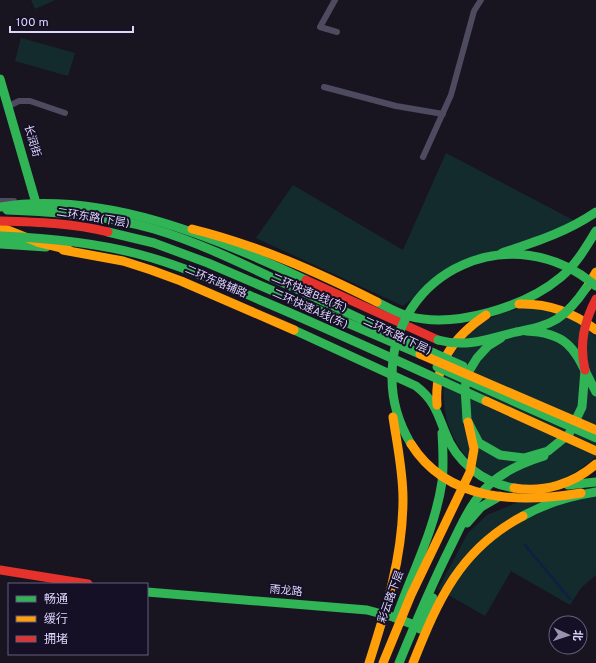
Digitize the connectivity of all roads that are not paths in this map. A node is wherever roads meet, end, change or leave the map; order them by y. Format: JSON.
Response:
{"nodes":[{"id":1,"x":335,"y":0,"type":"edge"},
{"id":2,"x":481,"y":0,"type":"edge"},
{"id":3,"x":337,"y":32,"type":"dead end"},
{"id":4,"x":0,"y":78,"type":"edge"},
{"id":5,"x":324,"y":87,"type":"dead end"},
{"id":6,"x":9,"y":106,"type":"junction"},
{"id":7,"x":64,"y":113,"type":"dead end"},
{"id":8,"x":443,"y":114,"type":"junction"},
{"id":9,"x":423,"y":157,"type":"dead end"},
{"id":10,"x":0,"y":201,"type":"edge"},
{"id":11,"x":35,"y":205,"type":"junction"},
{"id":12,"x":0,"y":207,"type":"edge"},
{"id":13,"x":0,"y":210,"type":"edge"},
{"id":14,"x":596,"y":212,"type":"edge"},
{"id":15,"x":150,"y":220,"type":"junction"},
{"id":16,"x":0,"y":222,"type":"edge"},
{"id":17,"x":0,"y":227,"type":"edge"},
{"id":18,"x":596,"y":231,"type":"edge"},
{"id":19,"x":0,"y":236,"type":"edge"},
{"id":20,"x":0,"y":244,"type":"edge"},
{"id":21,"x":69,"y":250,"type":"junction"},
{"id":22,"x":492,"y":256,"type":"junction"},
{"id":23,"x":596,"y":272,"type":"edge"},
{"id":24,"x":596,"y":286,"type":"edge"},
{"id":25,"x":596,"y":299,"type":"edge"},
{"id":26,"x":503,"y":307,"type":"junction"},
{"id":27,"x":596,"y":330,"type":"edge"},
{"id":28,"x":516,"y":332,"type":"junction"},
{"id":29,"x":586,"y":370,"type":"junction"},
{"id":30,"x":391,"y":372,"type":"junction"},
{"id":31,"x":596,"y":392,"type":"edge"},
{"id":32,"x":439,"y":418,"type":"junction"},
{"id":33,"x":468,"y":422,"type":"junction"},
{"id":34,"x":596,"y":425,"type":"edge"},
{"id":35,"x":596,"y":430,"type":"edge"},
{"id":36,"x":596,"y":438,"type":"edge"},
{"id":37,"x":596,"y":451,"type":"edge"},
{"id":38,"x":544,"y":456,"type":"junction"},
{"id":39,"x":596,"y":464,"type":"edge"},
{"id":40,"x":596,"y":482,"type":"edge"},
{"id":41,"x":549,"y":488,"type":"junction"},
{"id":42,"x":596,"y":492,"type":"edge"},
{"id":43,"x":581,"y":493,"type":"junction"},
{"id":44,"x":0,"y":570,"type":"edge"},
{"id":45,"x":82,"y":583,"type":"edge"},
{"id":46,"x":148,"y":592,"type":"edge"},
{"id":47,"x":396,"y":618,"type":"junction"},
{"id":48,"x":421,"y":628,"type":"junction"},
{"id":49,"x":369,"y":663,"type":"edge"},
{"id":50,"x":380,"y":663,"type":"edge"},
{"id":51,"x":383,"y":663,"type":"edge"},
{"id":52,"x":399,"y":663,"type":"edge"},
{"id":53,"x":407,"y":663,"type":"edge"},
{"id":54,"x":413,"y":663,"type":"edge"}],
"edges":[{"from":1,"to":3,"type":"street"},
{"from":2,"to":8,"type":"street"},
{"from":4,"to":6,"type":"main road","name":"长润街"},
{"from":5,"to":8,"type":"street"},
{"from":6,"to":7,"type":"street"},
{"from":6,"to":11,"type":"main road","name":"长润街"},
{"from":8,"to":9,"type":"street"},
{"from":10,"to":11,"type":"street"},
{"from":11,"to":12,"type":"main road"},
{"from":11,"to":13,"type":"main road","name":"二环东路(下层)"},
{"from":11,"to":15,"type":"main road"},
{"from":11,"to":34,"type":"main road","name":"二环东路(下层)","bridge":true},
{"from":14,"to":22,"type":"main road"},
{"from":15,"to":26,"type":"main road"},
{"from":15,"to":28,"type":"main road","bridge":true},
{"from":16,"to":35,"type":"main road","name":"二环快速B线(东)","bridge":true},
{"from":16,"to":36,"type":"main road","name":"二环东路(下层)","bridge":true},
{"from":17,"to":21,"type":"main road"},
{"from":18,"to":26,"type":"main road"},
{"from":19,"to":37,"type":"main road","name":"二环快速A线(东)","bridge":true},
{"from":20,"to":21,"type":"main road","name":"二环东路辅路"},
{"from":21,"to":32,"type":"main road","name":"二环东路辅路"},
{"from":22,"to":24,"type":"main road","bridge":true},
{"from":22,"to":30,"type":"main road","bridge":true},
{"from":23,"to":28,"type":"main road","bridge":true},
{"from":25,"to":29,"type":"main road","bridge":true},
{"from":26,"to":27,"type":"main road"},
{"from":26,"to":32,"type":"main road"},
{"from":28,"to":29,"type":"main road","bridge":true},
{"from":28,"to":33,"type":"main road","bridge":true},
{"from":29,"to":31,"type":"main road"},
{"from":29,"to":38,"type":"main road","bridge":true},
{"from":30,"to":43,"type":"main road","bridge":true},
{"from":30,"to":49,"type":"main road","bridge":true},
{"from":32,"to":41,"type":"main road"},
{"from":32,"to":47,"type":"main road","name":"彩云路下层"},
{"from":33,"to":38,"type":"main road","bridge":true},
{"from":33,"to":51,"type":"main road","bridge":true},
{"from":38,"to":52,"type":"main road","bridge":true},
{"from":39,"to":41,"type":"main road"},
{"from":40,"to":41,"type":"main road"},
{"from":41,"to":48,"type":"main road"},
{"from":42,"to":43,"type":"main road"},
{"from":43,"to":54,"type":"main road","bridge":true},
{"from":44,"to":45,"type":"main road"},
{"from":46,"to":47,"type":"main road","name":"雨龙路"},
{"from":47,"to":48,"type":"main road","name":"雨龙路"},
{"from":47,"to":50,"type":"main road","name":"彩云路下层"},
{"from":48,"to":53,"type":"main road"}]}
